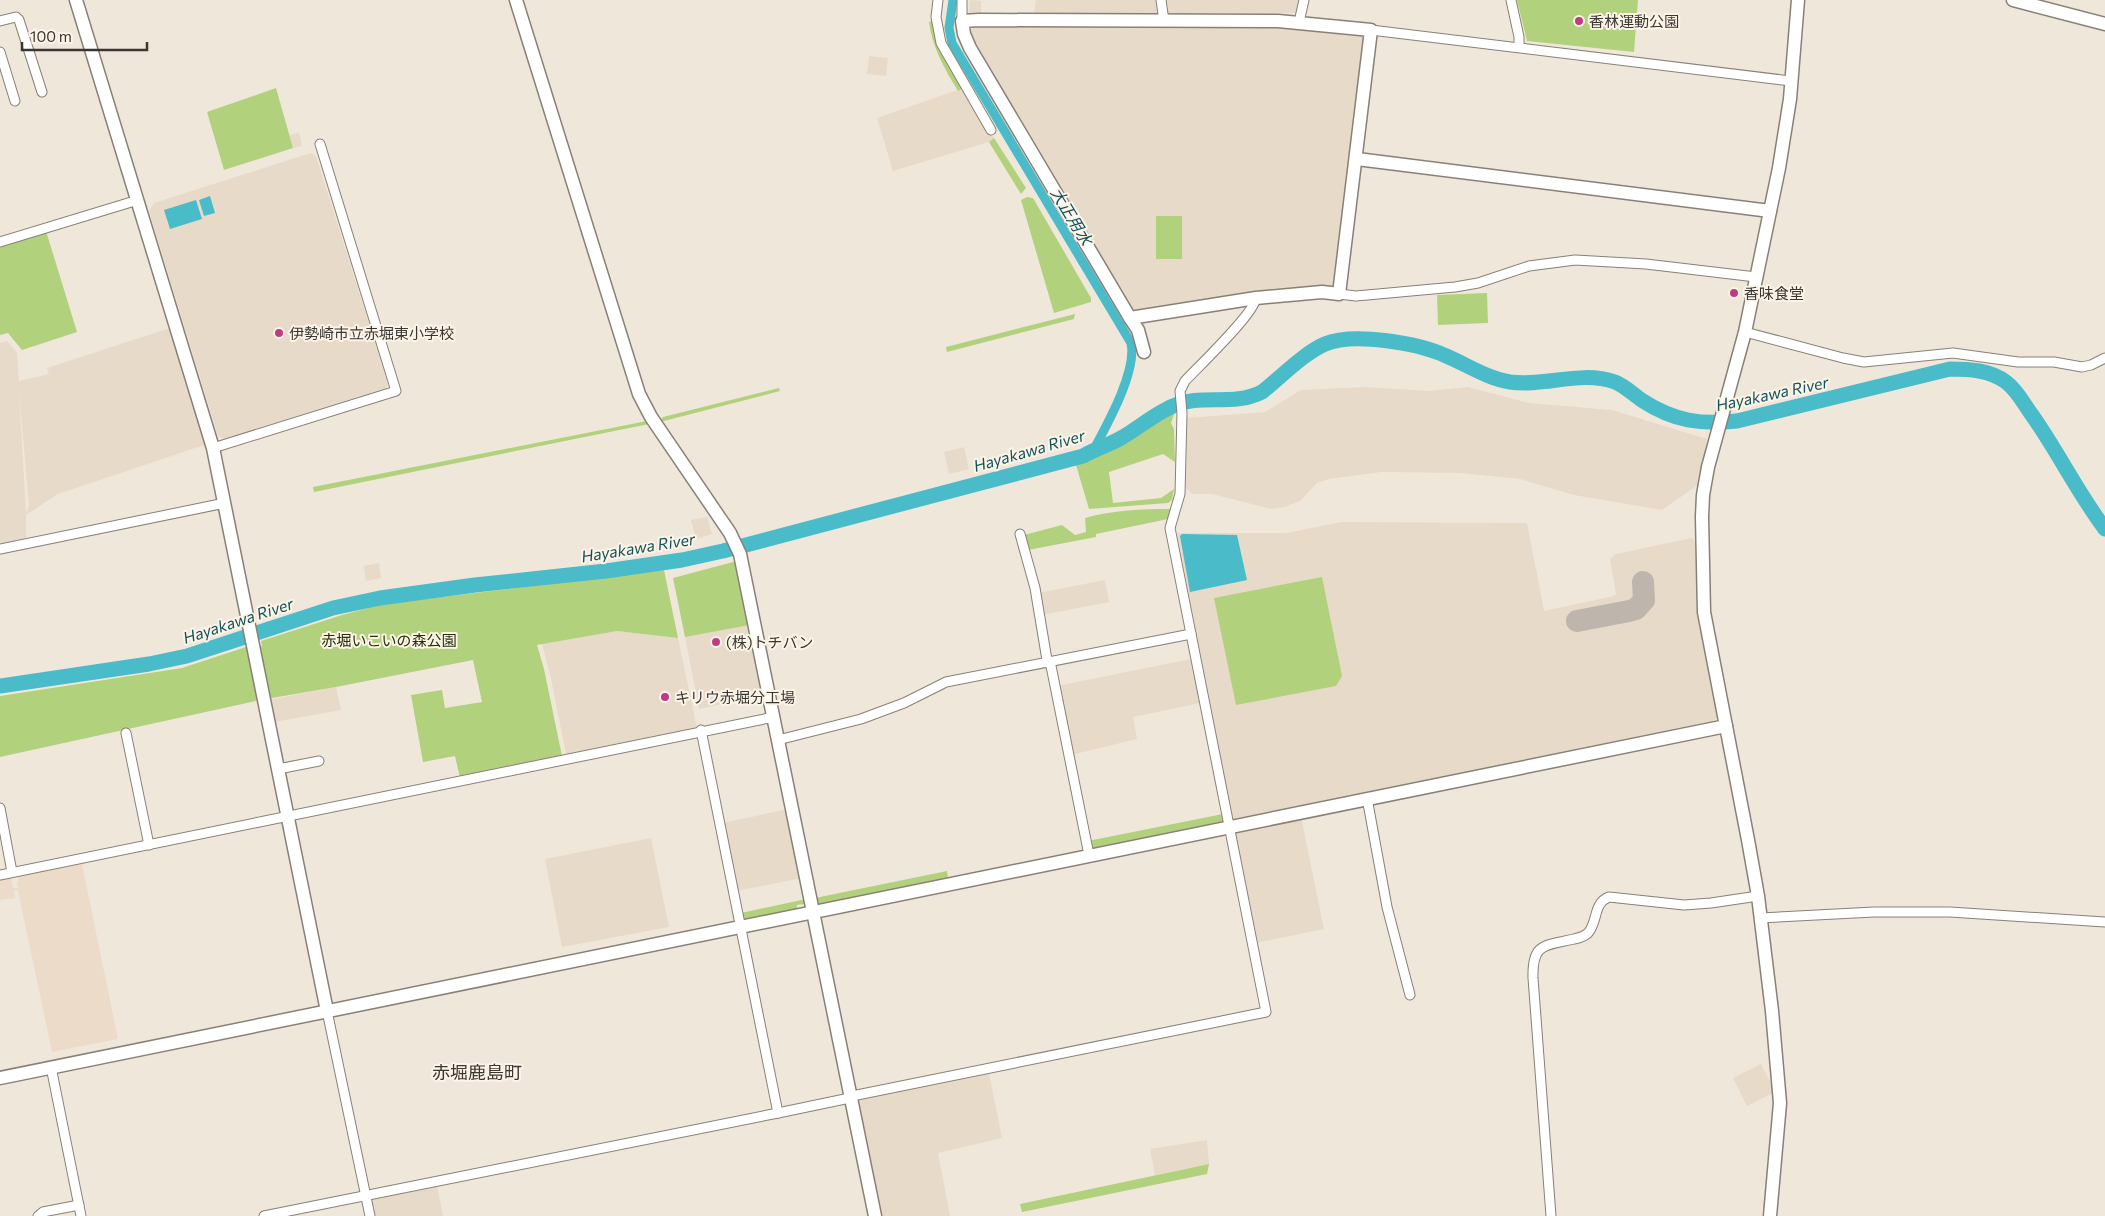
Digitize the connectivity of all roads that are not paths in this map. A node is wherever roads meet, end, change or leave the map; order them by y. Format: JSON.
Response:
{"nodes":[{"id":1,"x":76,"y":0,"type":"edge"},
{"id":2,"x":516,"y":0,"type":"edge"},
{"id":3,"x":938,"y":0,"type":"edge"},
{"id":4,"x":962,"y":0,"type":"edge"},
{"id":5,"x":1161,"y":0,"type":"edge"},
{"id":6,"x":1304,"y":0,"type":"edge"},
{"id":7,"x":1511,"y":0,"type":"edge"},
{"id":8,"x":1798,"y":0,"type":"edge"},
{"id":9,"x":2013,"y":0,"type":"edge"},
{"id":10,"x":0,"y":21,"type":"edge"},
{"id":11,"x":962,"y":21,"type":"junction"},
{"id":12,"x":1164,"y":21,"type":"junction"},
{"id":13,"x":1299,"y":22,"type":"junction"},
{"id":14,"x":2105,"y":24,"type":"edge"},
{"id":15,"x":1371,"y":30,"type":"junction"},
{"id":16,"x":1519,"y":47,"type":"junction"},
{"id":17,"x":0,"y":52,"type":"edge"},
{"id":18,"x":1792,"y":81,"type":"junction"},
{"id":19,"x":42,"y":92,"type":"dead end"},
{"id":20,"x":15,"y":101,"type":"dead end"},
{"id":21,"x":991,"y":130,"type":"dead end"},
{"id":22,"x":320,"y":144,"type":"dead end"},
{"id":23,"x":1357,"y":159,"type":"junction"},
{"id":24,"x":138,"y":200,"type":"junction"},
{"id":25,"x":1770,"y":211,"type":"junction"},
{"id":26,"x":0,"y":242,"type":"edge"},
{"id":27,"x":1756,"y":277,"type":"junction"},
{"id":28,"x":1339,"y":294,"type":"junction"},
{"id":29,"x":1256,"y":298,"type":"junction"},
{"id":30,"x":1130,"y":318,"type":"junction"},
{"id":31,"x":1745,"y":332,"type":"junction"},
{"id":32,"x":1144,"y":352,"type":"dead end"},
{"id":33,"x":2105,"y":358,"type":"edge"},
{"id":34,"x":214,"y":448,"type":"junction"},
{"id":35,"x":225,"y":503,"type":"junction"},
{"id":36,"x":1020,"y":534,"type":"dead end"},
{"id":37,"x":0,"y":549,"type":"edge"},
{"id":38,"x":1191,"y":634,"type":"junction"},
{"id":39,"x":1049,"y":663,"type":"junction"},
{"id":40,"x":774,"y":716,"type":"junction"},
{"id":41,"x":1726,"y":726,"type":"junction"},
{"id":42,"x":701,"y":730,"type":"junction"},
{"id":43,"x":126,"y":733,"type":"dead end"},
{"id":44,"x":778,"y":740,"type":"junction"},
{"id":45,"x":319,"y":761,"type":"dead end"},
{"id":46,"x":278,"y":769,"type":"junction"},
{"id":47,"x":1367,"y":798,"type":"junction"},
{"id":48,"x":0,"y":808,"type":"edge"},
{"id":49,"x":288,"y":817,"type":"junction"},
{"id":50,"x":1230,"y":826,"type":"junction"},
{"id":51,"x":150,"y":845,"type":"junction"},
{"id":52,"x":1089,"y":855,"type":"junction"},
{"id":53,"x":12,"y":872,"type":"junction"},
{"id":54,"x":0,"y":875,"type":"edge"},
{"id":55,"x":1758,"y":896,"type":"junction"},
{"id":56,"x":813,"y":912,"type":"junction"},
{"id":57,"x":1760,"y":918,"type":"junction"},
{"id":58,"x":2105,"y":922,"type":"edge"},
{"id":59,"x":742,"y":926,"type":"junction"},
{"id":60,"x":1410,"y":995,"type":"dead end"},
{"id":61,"x":327,"y":1011,"type":"junction"},
{"id":62,"x":51,"y":1067,"type":"junction"},
{"id":63,"x":0,"y":1078,"type":"edge"},
{"id":64,"x":850,"y":1097,"type":"junction"},
{"id":65,"x":778,"y":1113,"type":"junction"},
{"id":66,"x":365,"y":1195,"type":"junction"},
{"id":67,"x":79,"y":1205,"type":"junction"},
{"id":68,"x":38,"y":1216,"type":"edge"},
{"id":69,"x":81,"y":1216,"type":"edge"},
{"id":70,"x":264,"y":1216,"type":"edge"},
{"id":71,"x":370,"y":1216,"type":"edge"},
{"id":72,"x":875,"y":1216,"type":"edge"},
{"id":73,"x":1551,"y":1216,"type":"edge"},
{"id":74,"x":1770,"y":1216,"type":"edge"},
{"id":75,"x":1775,"y":1216,"type":"edge"}],
"edges":[{"from":1,"to":24,"type":"street"},
{"from":2,"to":40,"type":"street"},
{"from":3,"to":21,"type":"street"},
{"from":4,"to":11,"type":"street"},
{"from":5,"to":12,"type":"street"},
{"from":6,"to":13,"type":"street"},
{"from":7,"to":16,"type":"street"},
{"from":8,"to":18,"type":"street"},
{"from":9,"to":14,"type":"street"},
{"from":10,"to":19,"type":"street"},
{"from":11,"to":12,"type":"street"},
{"from":11,"to":30,"type":"street"},
{"from":12,"to":13,"type":"street"},
{"from":13,"to":15,"type":"street"},
{"from":15,"to":16,"type":"street"},
{"from":15,"to":23,"type":"street"},
{"from":16,"to":18,"type":"street"},
{"from":17,"to":20,"type":"street"},
{"from":18,"to":25,"type":"street"},
{"from":22,"to":34,"type":"street"},
{"from":23,"to":25,"type":"street"},
{"from":23,"to":28,"type":"street"},
{"from":24,"to":26,"type":"street"},
{"from":24,"to":34,"type":"street"},
{"from":25,"to":27,"type":"street"},
{"from":27,"to":28,"type":"street"},
{"from":27,"to":31,"type":"street"},
{"from":28,"to":29,"type":"street"},
{"from":29,"to":30,"type":"street"},
{"from":29,"to":38,"type":"street"},
{"from":30,"to":32,"type":"street"},
{"from":31,"to":33,"type":"street"},
{"from":31,"to":41,"type":"street"},
{"from":34,"to":35,"type":"street"},
{"from":35,"to":37,"type":"street"},
{"from":35,"to":46,"type":"street"},
{"from":36,"to":39,"type":"street"},
{"from":38,"to":39,"type":"street"},
{"from":38,"to":50,"type":"street"},
{"from":39,"to":44,"type":"street"},
{"from":39,"to":52,"type":"street"},
{"from":40,"to":42,"type":"street"},
{"from":40,"to":44,"type":"street"},
{"from":41,"to":47,"type":"street"},
{"from":41,"to":55,"type":"street"},
{"from":42,"to":49,"type":"street"},
{"from":42,"to":59,"type":"street"},
{"from":43,"to":51,"type":"street"},
{"from":44,"to":56,"type":"street"},
{"from":45,"to":46,"type":"street"},
{"from":46,"to":49,"type":"street"},
{"from":47,"to":50,"type":"street"},
{"from":47,"to":60,"type":"street"},
{"from":48,"to":53,"type":"street"},
{"from":49,"to":51,"type":"street"},
{"from":49,"to":61,"type":"street"},
{"from":50,"to":52,"type":"street"},
{"from":50,"to":64,"type":"street"},
{"from":51,"to":53,"type":"street"},
{"from":52,"to":56,"type":"street"},
{"from":53,"to":54,"type":"street"},
{"from":55,"to":57,"type":"street"},
{"from":55,"to":73,"type":"street"},
{"from":56,"to":59,"type":"street"},
{"from":56,"to":64,"type":"street"},
{"from":57,"to":58,"type":"street"},
{"from":57,"to":74,"type":"street"},
{"from":59,"to":61,"type":"street"},
{"from":59,"to":65,"type":"street"},
{"from":61,"to":62,"type":"street"},
{"from":61,"to":66,"type":"street"},
{"from":62,"to":63,"type":"street"},
{"from":62,"to":67,"type":"street"},
{"from":64,"to":65,"type":"street"},
{"from":64,"to":72,"type":"street"},
{"from":65,"to":66,"type":"street"},
{"from":66,"to":70,"type":"street"},
{"from":66,"to":71,"type":"street"},
{"from":67,"to":68,"type":"street"},
{"from":67,"to":69,"type":"street"},
{"from":74,"to":75,"type":"street"}]}
